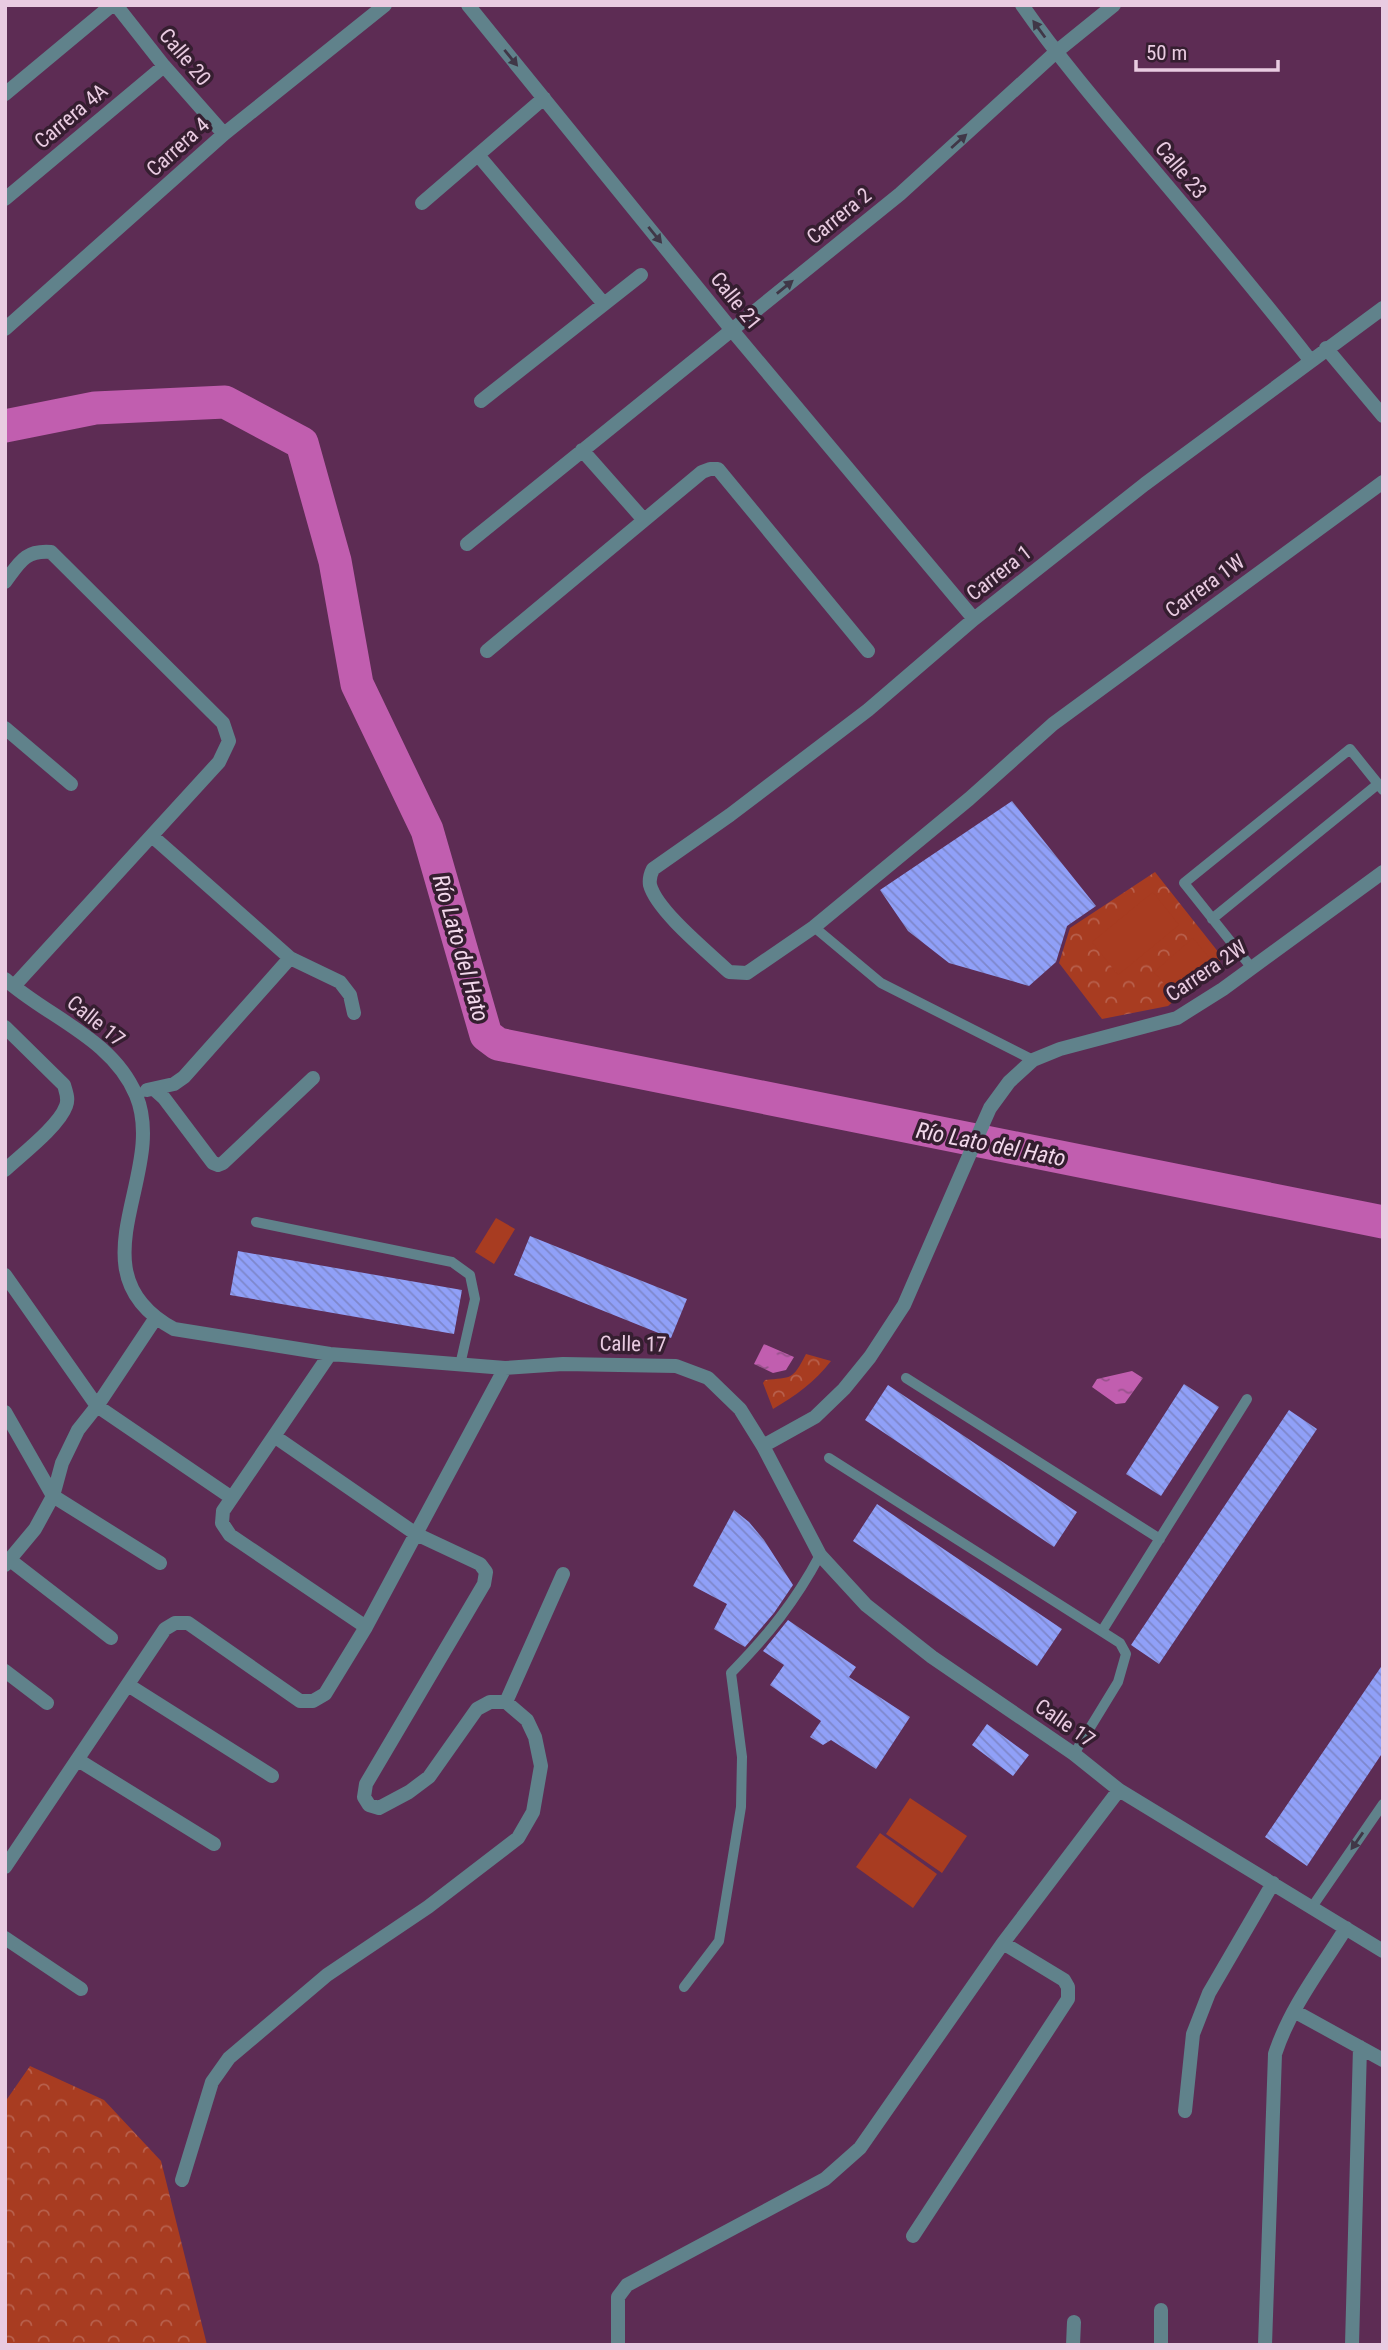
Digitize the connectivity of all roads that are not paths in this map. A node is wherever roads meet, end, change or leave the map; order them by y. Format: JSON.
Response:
{"nodes":[{"id":1,"x":114,"y":5,"type":"edge"},
{"id":2,"x":384,"y":5,"type":"edge"},
{"id":3,"x":468,"y":5,"type":"edge"},
{"id":4,"x":1022,"y":5,"type":"edge"},
{"id":5,"x":1114,"y":5,"type":"edge"},
{"id":6,"x":1056,"y":52,"type":"junction"},
{"id":7,"x":164,"y":66,"type":"junction"},
{"id":8,"x":5,"y":94,"type":"edge"},
{"id":9,"x":544,"y":97,"type":"junction"},
{"id":10,"x":225,"y":134,"type":"junction"},
{"id":11,"x":478,"y":155,"type":"junction"},
{"id":12,"x":5,"y":198,"type":"edge"},
{"id":13,"x":422,"y":203,"type":"dead end"},
{"id":14,"x":641,"y":275,"type":"dead end"},
{"id":15,"x":604,"y":304,"type":"junction"},
{"id":16,"x":1383,"y":308,"type":"edge"},
{"id":17,"x":5,"y":329,"type":"edge"},
{"id":18,"x":732,"y":329,"type":"junction"},
{"id":19,"x":1326,"y":348,"type":"junction"},
{"id":20,"x":1310,"y":360,"type":"junction"},
{"id":21,"x":481,"y":401,"type":"dead end"},
{"id":22,"x":1383,"y":416,"type":"edge"},
{"id":23,"x":582,"y":450,"type":"junction"},
{"id":24,"x":1383,"y":482,"type":"edge"},
{"id":25,"x":644,"y":520,"type":"junction"},
{"id":26,"x":467,"y":544,"type":"dead end"},
{"id":27,"x":5,"y":582,"type":"edge"},
{"id":28,"x":974,"y":619,"type":"junction"},
{"id":29,"x":868,"y":651,"type":"dead end"},
{"id":30,"x":487,"y":652,"type":"dead end"},
{"id":31,"x":5,"y":727,"type":"edge"},
{"id":32,"x":71,"y":784,"type":"dead end"},
{"id":33,"x":1380,"y":787,"type":"edge"},
{"id":34,"x":152,"y":836,"type":"junction"},
{"id":35,"x":1383,"y":872,"type":"edge"},
{"id":36,"x":649,"y":878,"type":"joint"},
{"id":37,"x":1212,"y":919,"type":"junction"},
{"id":38,"x":814,"y":927,"type":"junction"},
{"id":39,"x":290,"y":958,"type":"junction"},
{"id":40,"x":1251,"y":967,"type":"junction"},
{"id":41,"x":9,"y":982,"type":"edge"},
{"id":42,"x":354,"y":1013,"type":"dead end"},
{"id":43,"x":5,"y":1027,"type":"edge"},
{"id":44,"x":1032,"y":1060,"type":"junction"},
{"id":45,"x":313,"y":1078,"type":"dead end"},
{"id":46,"x":154,"y":1088,"type":"junction"},
{"id":47,"x":135,"y":1093,"type":"junction"},
{"id":48,"x":5,"y":1170,"type":"edge"},
{"id":49,"x":256,"y":1223,"type":"dead end"},
{"id":50,"x":5,"y":1275,"type":"edge"},
{"id":51,"x":155,"y":1319,"type":"junction"},
{"id":52,"x":330,"y":1354,"type":"junction"},
{"id":53,"x":460,"y":1365,"type":"junction"},
{"id":54,"x":505,"y":1368,"type":"junction"},
{"id":55,"x":906,"y":1378,"type":"dead end"},
{"id":56,"x":1247,"y":1399,"type":"dead end"},
{"id":57,"x":97,"y":1406,"type":"junction"},
{"id":58,"x":5,"y":1412,"type":"edge"},
{"id":59,"x":274,"y":1436,"type":"junction"},
{"id":60,"x":763,"y":1446,"type":"junction"},
{"id":61,"x":829,"y":1458,"type":"dead end"},
{"id":62,"x":53,"y":1496,"type":"junction"},
{"id":63,"x":232,"y":1499,"type":"junction"},
{"id":64,"x":416,"y":1534,"type":"junction"},
{"id":65,"x":1160,"y":1539,"type":"junction"},
{"id":66,"x":820,"y":1555,"type":"junction"},
{"id":67,"x":8,"y":1563,"type":"edge"},
{"id":68,"x":160,"y":1563,"type":"dead end"},
{"id":69,"x":563,"y":1574,"type":"dead end"},
{"id":70,"x":366,"y":1627,"type":"junction"},
{"id":71,"x":1102,"y":1631,"type":"junction"},
{"id":72,"x":111,"y":1638,"type":"dead end"},
{"id":73,"x":5,"y":1671,"type":"edge"},
{"id":74,"x":128,"y":1685,"type":"junction"},
{"id":75,"x":506,"y":1702,"type":"junction"},
{"id":76,"x":47,"y":1703,"type":"dead end"},
{"id":77,"x":1073,"y":1754,"type":"junction"},
{"id":78,"x":78,"y":1760,"type":"junction"},
{"id":79,"x":272,"y":1776,"type":"dead end"},
{"id":80,"x":1119,"y":1790,"type":"junction"},
{"id":81,"x":1383,"y":1804,"type":"edge"},
{"id":82,"x":214,"y":1844,"type":"dead end"},
{"id":83,"x":5,"y":1867,"type":"edge"},
{"id":84,"x":1273,"y":1883,"type":"junction"},
{"id":85,"x":1312,"y":1907,"type":"junction"},
{"id":86,"x":1346,"y":1928,"type":"junction"},
{"id":87,"x":5,"y":1938,"type":"edge"},
{"id":88,"x":1003,"y":1943,"type":"junction"},
{"id":89,"x":1383,"y":1951,"type":"edge"},
{"id":90,"x":684,"y":1987,"type":"dead end"},
{"id":91,"x":81,"y":1989,"type":"dead end"},
{"id":92,"x":1294,"y":2011,"type":"junction"},
{"id":93,"x":1360,"y":2048,"type":"junction"},
{"id":94,"x":1383,"y":2060,"type":"edge"},
{"id":95,"x":1185,"y":2111,"type":"dead end"},
{"id":96,"x":182,"y":2180,"type":"dead end"},
{"id":97,"x":913,"y":2236,"type":"dead end"},
{"id":98,"x":1161,"y":2310,"type":"dead end"},
{"id":99,"x":1074,"y":2322,"type":"dead end"},
{"id":100,"x":618,"y":2345,"type":"edge"},
{"id":101,"x":1073,"y":2345,"type":"edge"},
{"id":102,"x":1161,"y":2345,"type":"edge"},
{"id":103,"x":1265,"y":2345,"type":"edge"},
{"id":104,"x":1352,"y":2345,"type":"edge"}],
"edges":[{"from":1,"to":7,"type":"street","name":"Calle 20"},
{"from":1,"to":8,"type":"street"},
{"from":2,"to":10,"type":"street","name":"Carrera 4"},
{"from":3,"to":9,"type":"street","name":"Calle 21","one_way":true},
{"from":6,"to":4,"type":"street","name":"Calle 23","one_way":true},
{"from":5,"to":6,"type":"street","name":"Carrera 2"},
{"from":18,"to":6,"type":"street","name":"Carrera 2","one_way":true},
{"from":6,"to":20,"type":"street","name":"Calle 23"},
{"from":7,"to":10,"type":"street","name":"Calle 20"},
{"from":7,"to":12,"type":"street","name":"Carrera 4A"},
{"from":9,"to":11,"type":"street"},
{"from":9,"to":18,"type":"street","name":"Calle 21","one_way":true},
{"from":10,"to":17,"type":"street","name":"Carrera 4"},
{"from":11,"to":13,"type":"street"},
{"from":11,"to":15,"type":"street"},
{"from":14,"to":15,"type":"street"},
{"from":15,"to":21,"type":"street"},
{"from":16,"to":19,"type":"street","name":"Carrera 1"},
{"from":18,"to":23,"type":"street","name":"Carrera 2"},
{"from":18,"to":28,"type":"street","name":"Calle 21"},
{"from":19,"to":20,"type":"street","name":"Carrera 1"},
{"from":19,"to":22,"type":"street"},
{"from":20,"to":28,"type":"street","name":"Carrera 1"},
{"from":23,"to":25,"type":"street"},
{"from":23,"to":26,"type":"street","name":"Carrera 2"},
{"from":24,"to":38,"type":"street","name":"Carrera 1W"},
{"from":25,"to":29,"type":"street"},
{"from":25,"to":30,"type":"street"},
{"from":27,"to":34,"type":"street"},
{"from":28,"to":36,"type":"street","name":"Carrera 1"},
{"from":31,"to":32,"type":"street"},
{"from":33,"to":37,"type":"lane"},
{"from":33,"to":37,"type":"lane"},
{"from":34,"to":39,"type":"street"},
{"from":34,"to":41,"type":"street"},
{"from":35,"to":40,"type":"street","name":"Carrera 2W"},
{"from":36,"to":38,"type":"street","name":"Carrera 1W"},
{"from":37,"to":40,"type":"lane"},
{"from":38,"to":44,"type":"lane"},
{"from":39,"to":42,"type":"street"},
{"from":39,"to":46,"type":"street"},
{"from":40,"to":44,"type":"street","name":"Carrera 2W"},
{"from":41,"to":47,"type":"street","name":"Calle 17"},
{"from":43,"to":48,"type":"street"},
{"from":44,"to":60,"type":"street","name":"Carrera 2W"},
{"from":45,"to":46,"type":"street"},
{"from":46,"to":47,"type":"street"},
{"from":47,"to":51,"type":"street","name":"Calle 17"},
{"from":49,"to":53,"type":"lane"},
{"from":50,"to":57,"type":"street"},
{"from":51,"to":52,"type":"street","name":"Calle 17"},
{"from":51,"to":57,"type":"street"},
{"from":52,"to":53,"type":"street","name":"Calle 17"},
{"from":52,"to":59,"type":"street"},
{"from":53,"to":54,"type":"street","name":"Calle 17"},
{"from":54,"to":60,"type":"street","name":"Calle 17"},
{"from":54,"to":64,"type":"street"},
{"from":55,"to":65,"type":"lane"},
{"from":56,"to":65,"type":"lane"},
{"from":57,"to":62,"type":"street"},
{"from":57,"to":63,"type":"street"},
{"from":58,"to":62,"type":"street"},
{"from":59,"to":63,"type":"street"},
{"from":59,"to":64,"type":"street"},
{"from":60,"to":66,"type":"street","name":"Calle 17"},
{"from":61,"to":71,"type":"lane"},
{"from":62,"to":67,"type":"street"},
{"from":62,"to":68,"type":"street"},
{"from":63,"to":70,"type":"street"},
{"from":64,"to":70,"type":"street"},
{"from":64,"to":75,"type":"street"},
{"from":65,"to":71,"type":"lane"},
{"from":66,"to":77,"type":"street","name":"Calle 17"},
{"from":66,"to":90,"type":"lane"},
{"from":67,"to":72,"type":"street"},
{"from":69,"to":75,"type":"street"},
{"from":70,"to":74,"type":"street"},
{"from":71,"to":77,"type":"lane"},
{"from":73,"to":76,"type":"street"},
{"from":74,"to":78,"type":"street"},
{"from":74,"to":79,"type":"street"},
{"from":75,"to":96,"type":"street"},
{"from":77,"to":80,"type":"street","name":"Calle 17"},
{"from":78,"to":82,"type":"street"},
{"from":78,"to":83,"type":"street"},
{"from":80,"to":84,"type":"street","name":"Calle 17"},
{"from":80,"to":88,"type":"street"},
{"from":81,"to":85,"type":"lane","one_way":true},
{"from":84,"to":85,"type":"street","name":"Calle 17"},
{"from":84,"to":95,"type":"street"},
{"from":85,"to":86,"type":"street","name":"Calle 17"},
{"from":86,"to":89,"type":"street","name":"Calle 17"},
{"from":86,"to":92,"type":"street"},
{"from":87,"to":91,"type":"street"},
{"from":88,"to":97,"type":"street"},
{"from":88,"to":100,"type":"street"},
{"from":92,"to":93,"type":"street"},
{"from":92,"to":103,"type":"street"},
{"from":93,"to":94,"type":"street"},
{"from":93,"to":104,"type":"street"},
{"from":98,"to":102,"type":"street"},
{"from":99,"to":101,"type":"street"}]}
